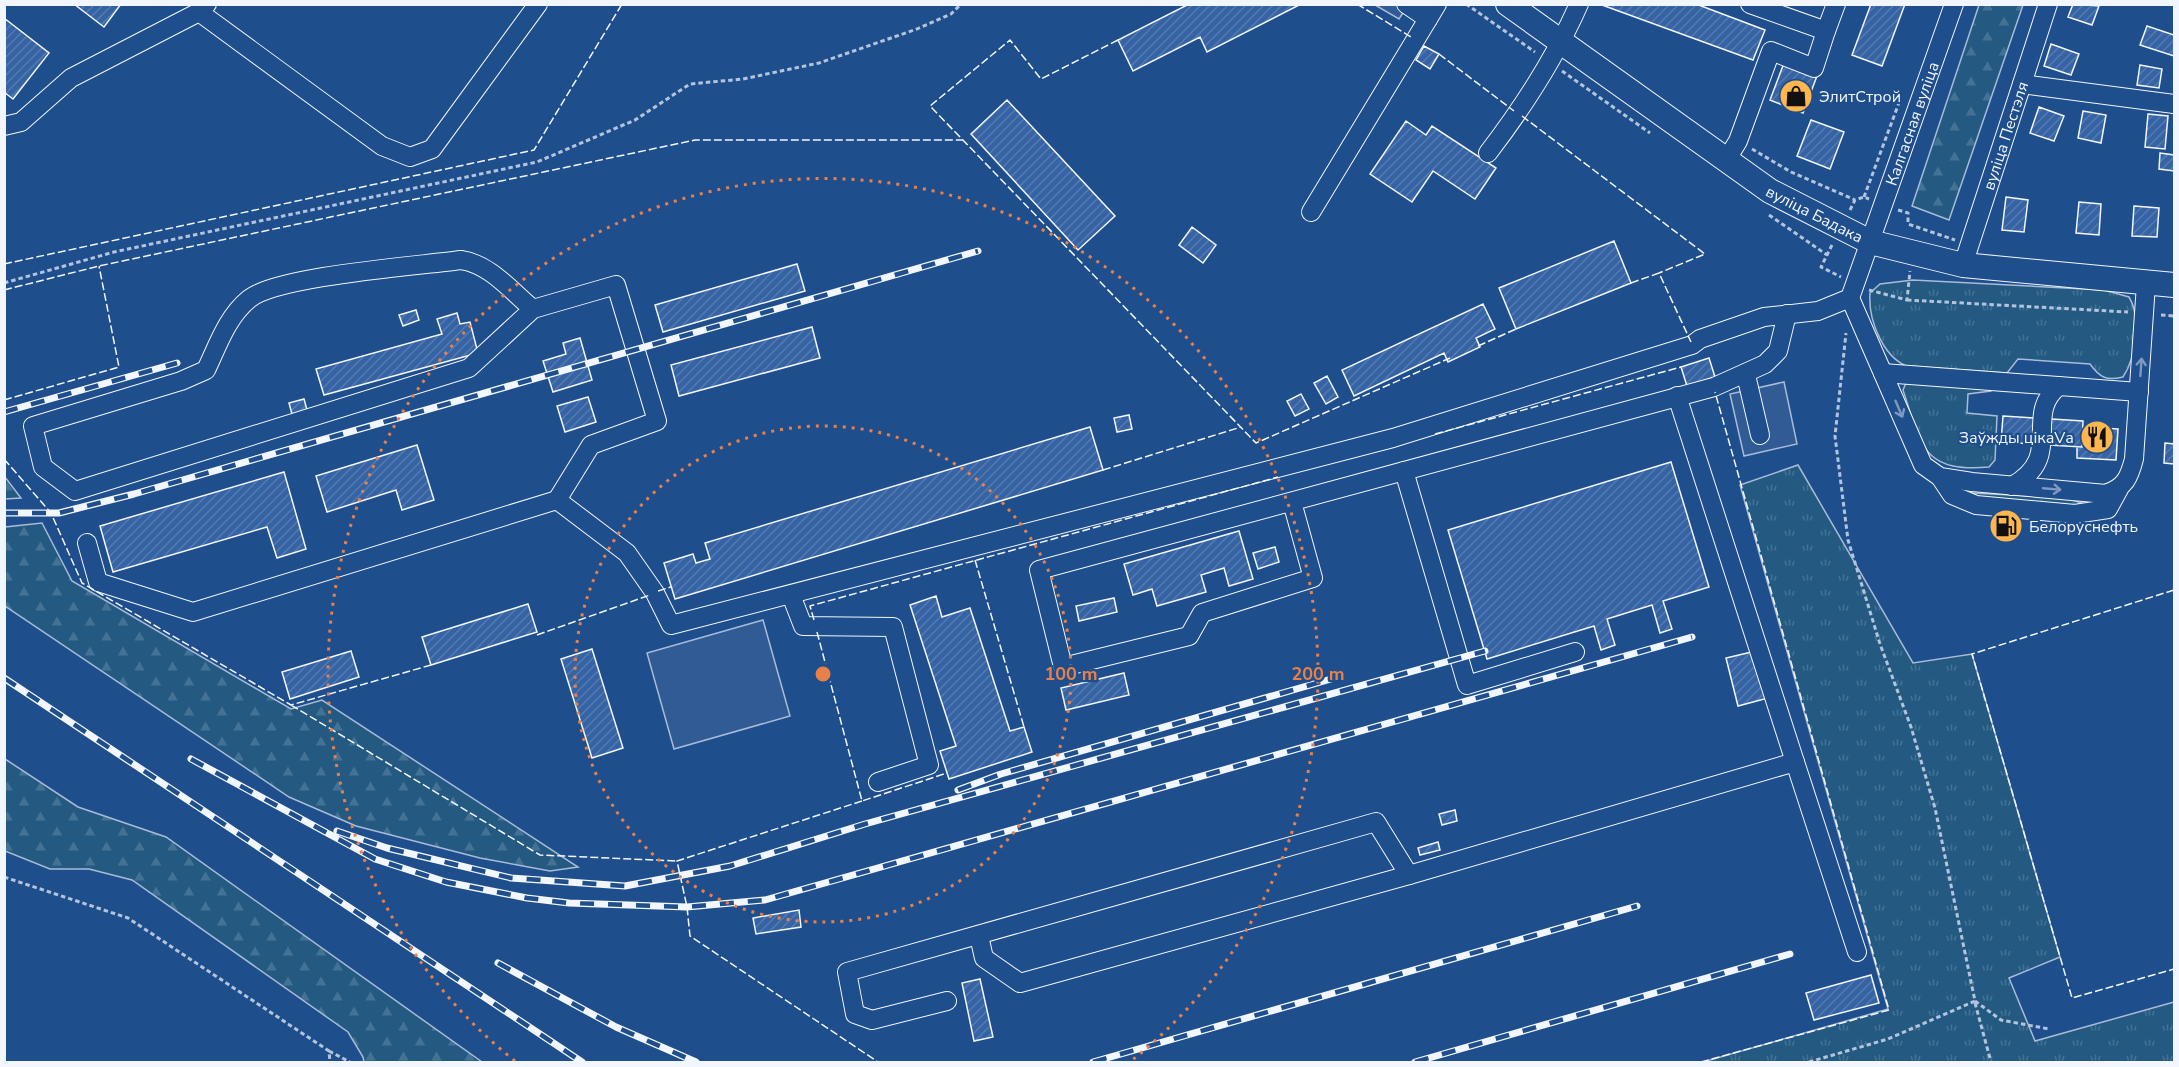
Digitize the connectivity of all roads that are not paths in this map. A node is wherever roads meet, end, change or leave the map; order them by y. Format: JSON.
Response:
{"nodes":[{"id":1,"x":538,"y":4,"type":"edge"},
{"id":2,"x":1406,"y":4,"type":"edge"},
{"id":3,"x":1508,"y":4,"type":"edge"},
{"id":4,"x":1580,"y":4,"type":"edge"},
{"id":5,"x":1750,"y":4,"type":"edge"},
{"id":6,"x":1836,"y":4,"type":"edge"},
{"id":7,"x":1954,"y":4,"type":"edge"},
{"id":8,"x":2048,"y":4,"type":"edge"},
{"id":9,"x":203,"y":8,"type":"edge"},
{"id":10,"x":1432,"y":11,"type":"edge"},
{"id":11,"x":1826,"y":31,"type":"junction"},
{"id":12,"x":1563,"y":42,"type":"junction"},
{"id":13,"x":2022,"y":84,"type":"junction"},
{"id":14,"x":2173,"y":98,"type":"edge"},
{"id":15,"x":4,"y":126,"type":"edge"},
{"id":16,"x":1732,"y":150,"type":"junction"},
{"id":17,"x":1488,"y":153,"type":"dead end"},
{"id":18,"x":1311,"y":212,"type":"dead end"},
{"id":19,"x":1870,"y":242,"type":"junction"},
{"id":20,"x":1963,"y":265,"type":"junction"},
{"id":21,"x":2146,"y":284,"type":"junction"},
{"id":22,"x":2175,"y":285,"type":"edge"},
{"id":23,"x":1852,"y":291,"type":"junction"},
{"id":24,"x":532,"y":309,"type":"junction"},
{"id":25,"x":1787,"y":314,"type":"junction"},
{"id":26,"x":1883,"y":373,"type":"junction"},
{"id":27,"x":1746,"y":375,"type":"junction"},
{"id":28,"x":2059,"y":386,"type":"junction"},
{"id":29,"x":2139,"y":392,"type":"junction"},
{"id":30,"x":1677,"y":396,"type":"junction"},
{"id":31,"x":1760,"y":435,"type":"dead end"},
{"id":32,"x":1404,"y":471,"type":"junction"},
{"id":33,"x":1940,"y":477,"type":"junction"},
{"id":34,"x":2012,"y":486,"type":"junction"},
{"id":35,"x":2120,"y":489,"type":"junction"},
{"id":36,"x":557,"y":500,"type":"junction"},
{"id":37,"x":1292,"y":502,"type":"junction"},
{"id":38,"x":87,"y":543,"type":"dead end"},
{"id":39,"x":791,"y":595,"type":"junction"},
{"id":40,"x":1575,"y":652,"type":"dead end"},
{"id":41,"x":1795,"y":762,"type":"junction"},
{"id":42,"x":878,"y":782,"type":"dead end"},
{"id":43,"x":1409,"y":875,"type":"junction"},
{"id":44,"x":979,"y":936,"type":"junction"},
{"id":45,"x":1857,"y":952,"type":"dead end"},
{"id":46,"x":947,"y":1002,"type":"dead end"}],
"edges":[{"from":1,"to":9,"type":"street"},
{"from":2,"to":10,"type":"street"},
{"from":3,"to":12,"type":"main road","name":"вуліца Бадака"},
{"from":4,"to":12,"type":"street"},
{"from":5,"to":11,"type":"street"},
{"from":6,"to":11,"type":"street"},
{"from":7,"to":19,"type":"street","name":"Калгасная вуліца"},
{"from":8,"to":13,"type":"street","name":"вуліца Пестэля"},
{"from":9,"to":15,"type":"street"},
{"from":10,"to":18,"type":"street"},
{"from":11,"to":16,"type":"street"},
{"from":12,"to":16,"type":"main road","name":"вуліца Бадака"},
{"from":12,"to":17,"type":"street"},
{"from":13,"to":14,"type":"street"},
{"from":13,"to":20,"type":"street","name":"вуліца Пестэля"},
{"from":16,"to":19,"type":"main road","name":"вуліца Бадака"},
{"from":19,"to":20,"type":"main road","name":"вуліца Бадака"},
{"from":19,"to":23,"type":"street","name":"Калгасная вуліца"},
{"from":20,"to":21,"type":"main road","name":"вуліца Бадака"},
{"from":21,"to":22,"type":"main road","name":"вуліца Бадака"},
{"from":29,"to":21,"type":"street","one_way":true},
{"from":23,"to":25,"type":"street"},
{"from":23,"to":26,"type":"street"},
{"from":24,"to":24,"type":"street"},
{"from":24,"to":36,"type":"street"},
{"from":25,"to":27,"type":"street"},
{"from":25,"to":39,"type":"street"},
{"from":26,"to":28,"type":"street"},
{"from":26,"to":33,"type":"street","one_way":true},
{"from":27,"to":30,"type":"street"},
{"from":27,"to":31,"type":"street"},
{"from":28,"to":29,"type":"street"},
{"from":28,"to":34,"type":"street"},
{"from":29,"to":35,"type":"street"},
{"from":30,"to":32,"type":"street"},
{"from":30,"to":41,"type":"street"},
{"from":32,"to":37,"type":"street"},
{"from":32,"to":40,"type":"street"},
{"from":33,"to":34,"type":"street"},
{"from":33,"to":35,"type":"street"},
{"from":34,"to":35,"type":"street","one_way":true},
{"from":36,"to":38,"type":"street"},
{"from":36,"to":39,"type":"street"},
{"from":37,"to":37,"type":"street"},
{"from":39,"to":42,"type":"street"},
{"from":41,"to":43,"type":"street"},
{"from":41,"to":45,"type":"street"},
{"from":43,"to":44,"type":"street"},
{"from":43,"to":44,"type":"street"},
{"from":44,"to":46,"type":"street"}]}
